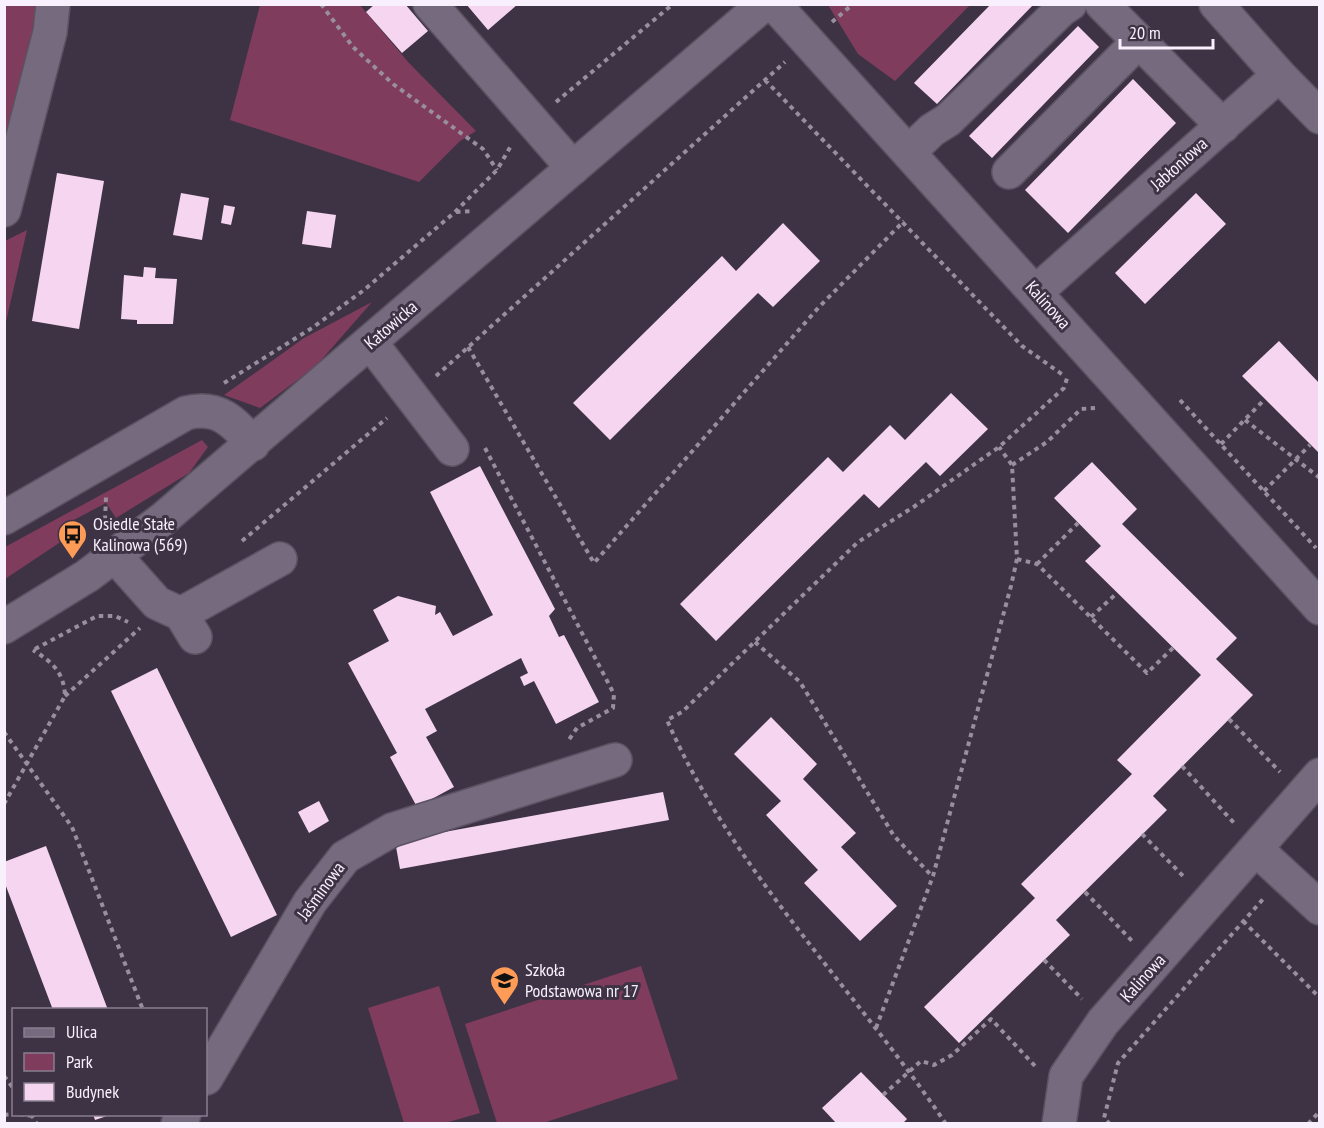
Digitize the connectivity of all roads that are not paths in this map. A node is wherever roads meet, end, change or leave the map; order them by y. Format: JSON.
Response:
{"nodes":[{"id":1,"x":53,"y":4,"type":"edge"},
{"id":2,"x":430,"y":4,"type":"edge"},
{"id":3,"x":764,"y":4,"type":"edge"},
{"id":4,"x":774,"y":4,"type":"edge"},
{"id":5,"x":1070,"y":4,"type":"edge"},
{"id":6,"x":1102,"y":4,"type":"edge"},
{"id":7,"x":1216,"y":4,"type":"edge"},
{"id":8,"x":1139,"y":41,"type":"junction"},
{"id":9,"x":1279,"y":75,"type":"junction"},
{"id":10,"x":1320,"y":117,"type":"edge"},
{"id":11,"x":1223,"y":126,"type":"junction"},
{"id":12,"x":909,"y":152,"type":"junction"},
{"id":13,"x":573,"y":168,"type":"junction"},
{"id":14,"x":1009,"y":172,"type":"dead end"},
{"id":15,"x":4,"y":210,"type":"edge"},
{"id":16,"x":1036,"y":292,"type":"junction"},
{"id":17,"x":370,"y":342,"type":"junction"},
{"id":18,"x":253,"y":444,"type":"junction"},
{"id":19,"x":466,"y":444,"type":"road end"},
{"id":20,"x":4,"y":518,"type":"edge"},
{"id":21,"x":115,"y":556,"type":"junction"},
{"id":22,"x":280,"y":560,"type":"dead end"},
{"id":23,"x":1320,"y":608,"type":"edge"},
{"id":24,"x":4,"y":627,"type":"edge"},
{"id":25,"x":615,"y":760,"type":"dead end"},
{"id":26,"x":1320,"y":775,"type":"edge"},
{"id":27,"x":1249,"y":839,"type":"junction"},
{"id":28,"x":1320,"y":908,"type":"edge"},
{"id":29,"x":207,"y":1076,"type":"edge"},
{"id":30,"x":1059,"y":1124,"type":"edge"}],
"edges":[{"from":1,"to":15,"type":"street"},
{"from":2,"to":13,"type":"street"},
{"from":3,"to":13,"type":"street","name":"Katowicka"},
{"from":4,"to":12,"type":"street","name":"Kalinowa"},
{"from":5,"to":12,"type":"street"},
{"from":6,"to":8,"type":"street"},
{"from":7,"to":9,"type":"street"},
{"from":8,"to":11,"type":"street"},
{"from":8,"to":14,"type":"street"},
{"from":9,"to":10,"type":"street"},
{"from":9,"to":11,"type":"street","name":"Jabłoniowa"},
{"from":11,"to":16,"type":"street","name":"Jabłoniowa"},
{"from":12,"to":16,"type":"street","name":"Kalinowa"},
{"from":13,"to":17,"type":"street","name":"Katowicka"},
{"from":16,"to":23,"type":"street","name":"Kalinowa"},
{"from":17,"to":18,"type":"street","name":"Katowicka"},
{"from":17,"to":19,"type":"street"},
{"from":18,"to":20,"type":"street"},
{"from":18,"to":21,"type":"street","name":"Katowicka"},
{"from":21,"to":22,"type":"street"},
{"from":21,"to":24,"type":"street","name":"Katowicka"},
{"from":25,"to":29,"type":"street","name":"Jaśminowa"},
{"from":26,"to":27,"type":"street","name":"Kalinowa"},
{"from":27,"to":28,"type":"street"},
{"from":27,"to":30,"type":"street","name":"Kalinowa"}]}
